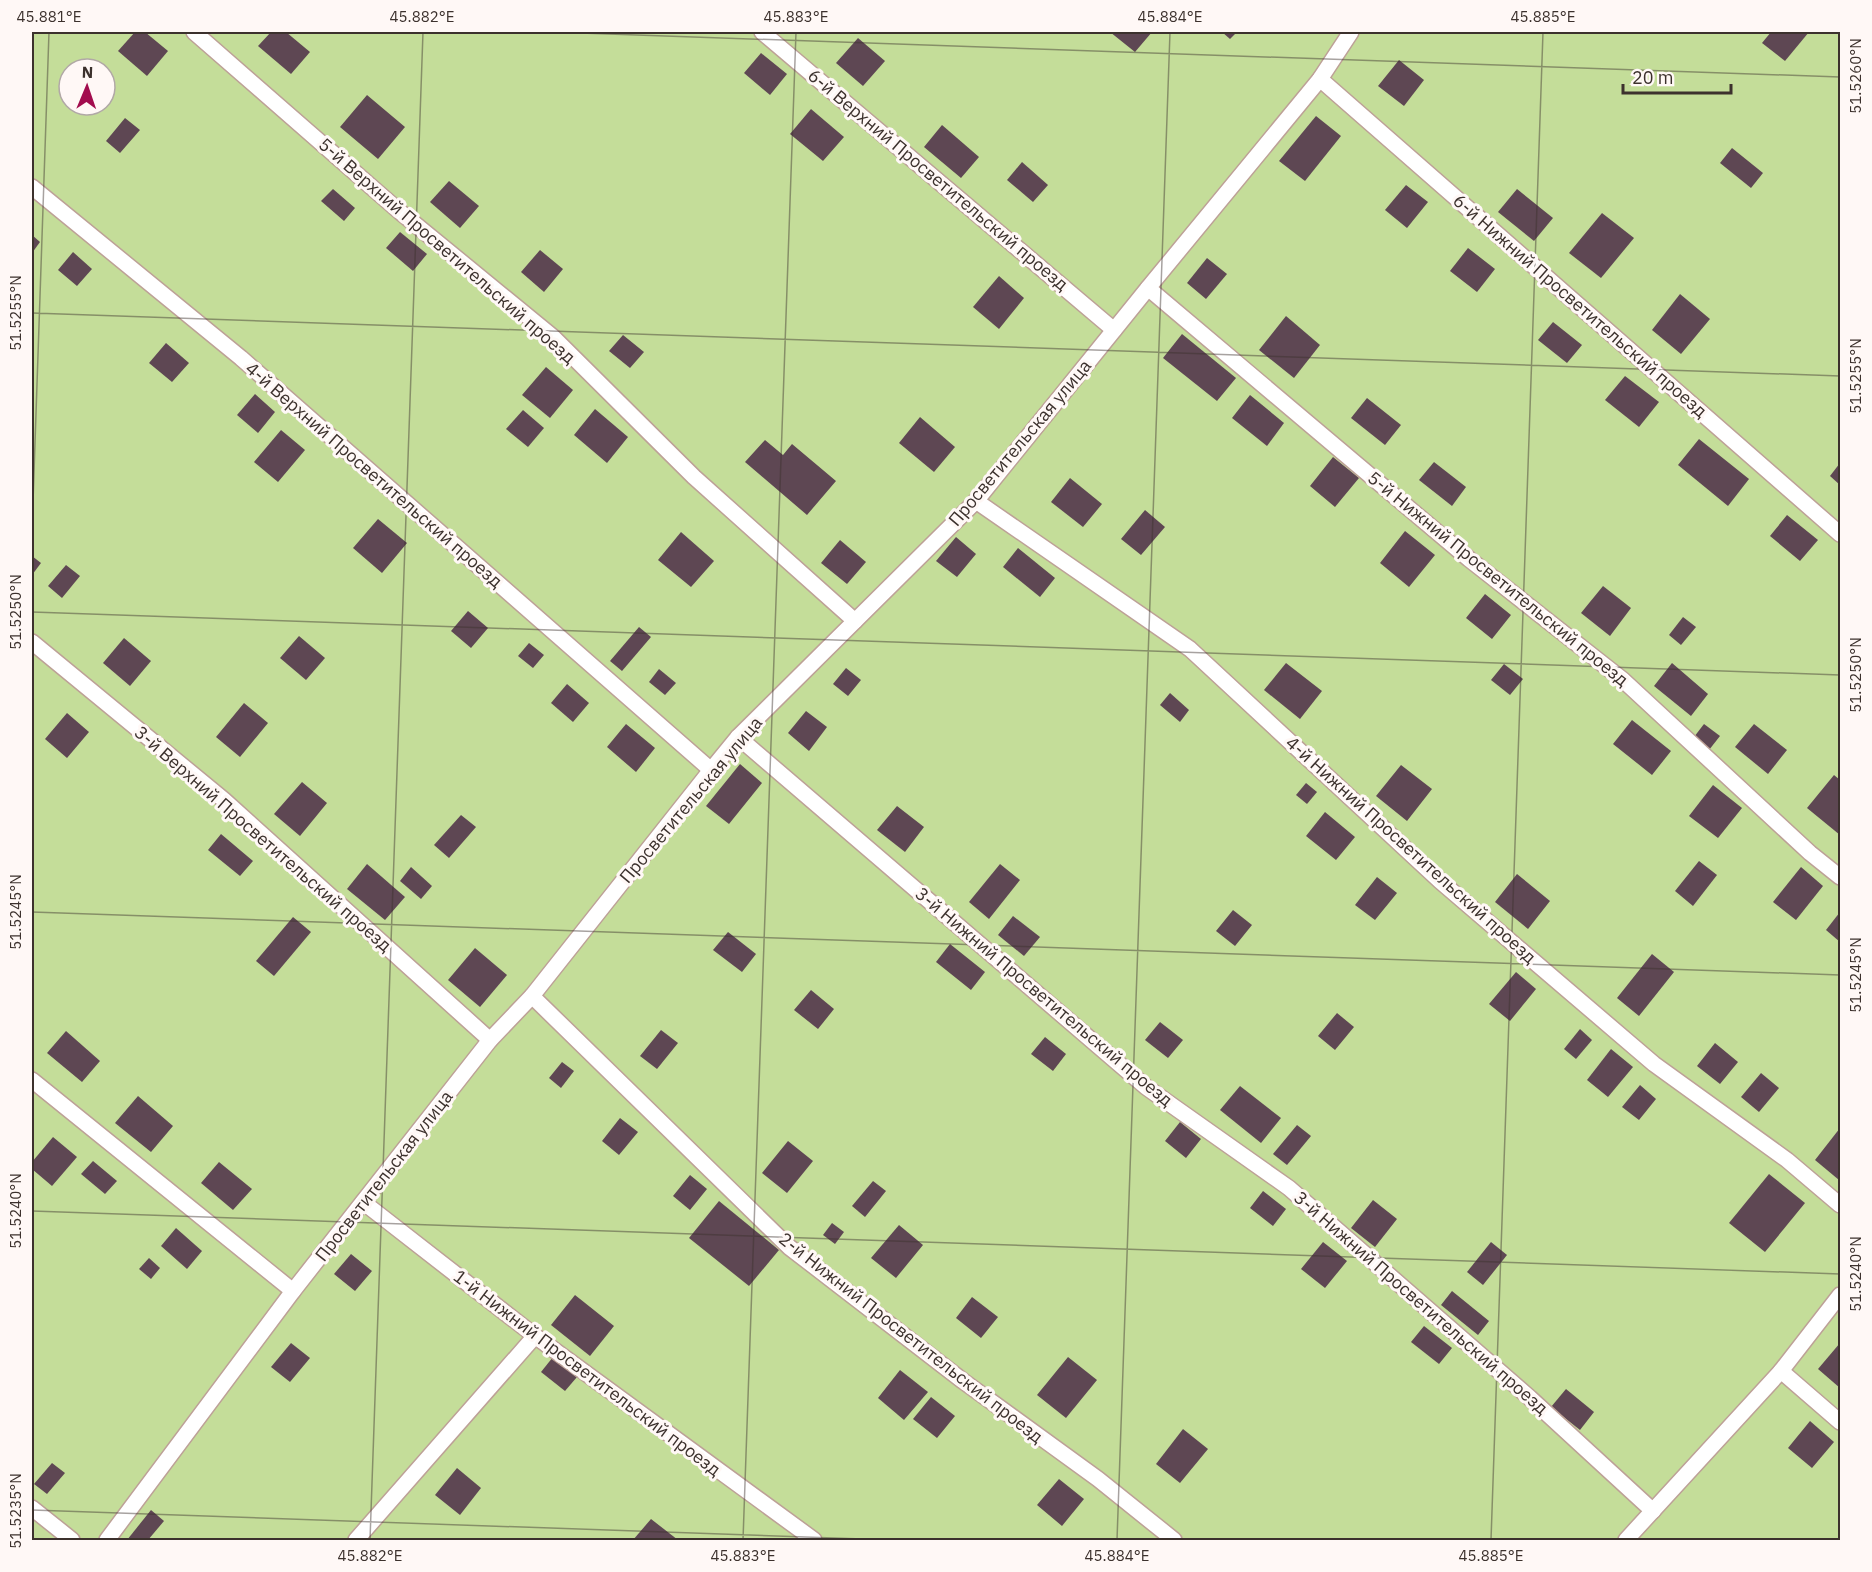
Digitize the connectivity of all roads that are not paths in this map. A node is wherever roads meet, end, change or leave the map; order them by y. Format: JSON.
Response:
{"nodes":[{"id":1,"x":194,"y":32,"type":"edge"},
{"id":2,"x":762,"y":32,"type":"edge"},
{"id":3,"x":1347,"y":33,"type":"edge"},
{"id":4,"x":1320,"y":79,"type":"junction"},
{"id":5,"x":32,"y":187,"type":"edge"},
{"id":6,"x":1148,"y":288,"type":"junction"},
{"id":7,"x":1114,"y":330,"type":"junction"},
{"id":8,"x":976,"y":501,"type":"junction"},
{"id":9,"x":1840,"y":534,"type":"edge"},
{"id":10,"x":855,"y":621,"type":"junction"},
{"id":11,"x":32,"y":642,"type":"edge"},
{"id":12,"x":738,"y":738,"type":"junction"},
{"id":13,"x":711,"y":770,"type":"junction"},
{"id":14,"x":1840,"y":877,"type":"edge"},
{"id":15,"x":532,"y":996,"type":"junction"},
{"id":16,"x":490,"y":1040,"type":"junction"},
{"id":17,"x":32,"y":1080,"type":"edge"},
{"id":18,"x":363,"y":1202,"type":"junction"},
{"id":19,"x":1840,"y":1205,"type":"edge"},
{"id":20,"x":293,"y":1292,"type":"junction"},
{"id":21,"x":1840,"y":1295,"type":"edge"},
{"id":22,"x":535,"y":1336,"type":"junction"},
{"id":23,"x":1782,"y":1371,"type":"junction"},
{"id":24,"x":1840,"y":1422,"type":"edge"},
{"id":25,"x":32,"y":1508,"type":"edge"},
{"id":26,"x":1653,"y":1511,"type":"junction"},
{"id":27,"x":72,"y":1540,"type":"edge"},
{"id":28,"x":107,"y":1540,"type":"edge"},
{"id":29,"x":356,"y":1540,"type":"edge"},
{"id":30,"x":814,"y":1540,"type":"edge"},
{"id":31,"x":1174,"y":1540,"type":"edge"},
{"id":32,"x":1626,"y":1540,"type":"edge"}],
"edges":[{"from":1,"to":10,"type":"lane","name":"5-й Верхний Просветительский проезд"},
{"from":2,"to":7,"type":"lane","name":"6-й Верхний Просветительский проезд"},
{"from":3,"to":4,"type":"lane","name":"Просветительская улица"},
{"from":4,"to":6,"type":"lane","name":"Просветительская улица"},
{"from":4,"to":9,"type":"lane","name":"6-й Нижний Просветительский проезд"},
{"from":5,"to":13,"type":"lane","name":"4-й Верхний Просветительский проезд"},
{"from":6,"to":7,"type":"lane","name":"Просветительская улица"},
{"from":6,"to":14,"type":"lane","name":"5-й Нижний Просветительский проезд"},
{"from":7,"to":8,"type":"lane","name":"Просветительская улица"},
{"from":8,"to":10,"type":"lane","name":"Просветительская улица"},
{"from":8,"to":19,"type":"lane","name":"4-й Нижний Просветительский проезд"},
{"from":10,"to":12,"type":"lane","name":"Просветительская улица"},
{"from":11,"to":16,"type":"lane","name":"3-й Верхний Просветительский проезд"},
{"from":12,"to":13,"type":"lane","name":"Просветительская улица"},
{"from":12,"to":26,"type":"lane","name":"3-й Нижний Просветительский проезд"},
{"from":13,"to":15,"type":"lane","name":"Просветительская улица"},
{"from":15,"to":16,"type":"lane","name":"Просветительская улица"},
{"from":15,"to":31,"type":"lane","name":"2-й Нижний Просветительский проезд"},
{"from":16,"to":18,"type":"lane","name":"Просветительская улица"},
{"from":17,"to":20,"type":"lane"},
{"from":18,"to":20,"type":"lane","name":"Просветительская улица"},
{"from":18,"to":22,"type":"lane","name":"1-й Нижний Просветительский проезд"},
{"from":20,"to":28,"type":"lane","name":"Просветительская улица"},
{"from":21,"to":23,"type":"lane"},
{"from":22,"to":29,"type":"lane"},
{"from":22,"to":30,"type":"lane","name":"1-й Нижний Просветительский проезд"},
{"from":23,"to":24,"type":"lane"},
{"from":23,"to":26,"type":"lane"},
{"from":25,"to":27,"type":"lane"},
{"from":26,"to":32,"type":"lane"}]}
